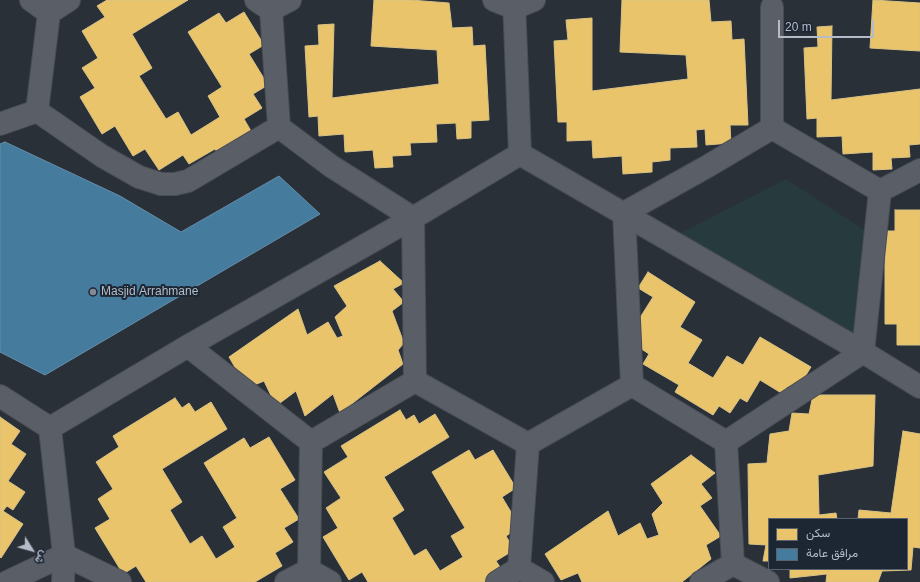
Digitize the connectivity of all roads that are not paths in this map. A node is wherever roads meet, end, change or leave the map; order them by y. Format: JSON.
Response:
{"nodes":[{"id":1,"x":31,"y":0,"type":"edge"},
{"id":2,"x":69,"y":0,"type":"edge"},
{"id":3,"x":494,"y":0,"type":"edge"},
{"id":4,"x":534,"y":0,"type":"edge"},
{"id":5,"x":773,"y":2,"type":"edge"},
{"id":6,"x":272,"y":3,"type":"edge"},
{"id":7,"x":514,"y":4,"type":"edge"},
{"id":8,"x":50,"y":12,"type":"junction"},
{"id":9,"x":37,"y":111,"type":"junction"},
{"id":10,"x":0,"y":124,"type":"edge"},
{"id":11,"x":279,"y":127,"type":"junction"},
{"id":12,"x":772,"y":128,"type":"junction"},
{"id":13,"x":520,"y":154,"type":"junction"},
{"id":14,"x":920,"y":170,"type":"edge"},
{"id":15,"x":880,"y":190,"type":"junction"},
{"id":16,"x":624,"y":213,"type":"junction"},
{"id":17,"x":413,"y":218,"type":"junction"},
{"id":18,"x":188,"y":346,"type":"junction"},
{"id":19,"x":863,"y":352,"type":"junction"},
{"id":20,"x":415,"y":381,"type":"junction"},
{"id":21,"x":632,"y":385,"type":"junction"},
{"id":22,"x":920,"y":387,"type":"edge"},
{"id":23,"x":0,"y":396,"type":"edge"},
{"id":24,"x":50,"y":428,"type":"junction"},
{"id":25,"x":311,"y":442,"type":"junction"},
{"id":26,"x":726,"y":442,"type":"junction"},
{"id":27,"x":528,"y":444,"type":"junction"},
{"id":28,"x":64,"y":554,"type":"junction"},
{"id":29,"x":733,"y":564,"type":"junction"},
{"id":30,"x":519,"y":568,"type":"junction"},
{"id":31,"x":309,"y":570,"type":"junction"},
{"id":32,"x":7,"y":582,"type":"edge"},
{"id":33,"x":64,"y":582,"type":"edge"},
{"id":34,"x":120,"y":582,"type":"edge"},
{"id":35,"x":286,"y":582,"type":"edge"},
{"id":36,"x":330,"y":582,"type":"edge"},
{"id":37,"x":497,"y":582,"type":"edge"},
{"id":38,"x":543,"y":582,"type":"edge"},
{"id":39,"x":701,"y":582,"type":"edge"},
{"id":40,"x":768,"y":582,"type":"edge"}],
"edges":[{"from":1,"to":8,"type":"street"},
{"from":2,"to":8,"type":"street"},
{"from":3,"to":7,"type":"street"},
{"from":4,"to":7,"type":"street"},
{"from":5,"to":12,"type":"street"},
{"from":6,"to":11,"type":"street"},
{"from":7,"to":13,"type":"street"},
{"from":8,"to":9,"type":"street"},
{"from":9,"to":10,"type":"street"},
{"from":9,"to":11,"type":"street"},
{"from":11,"to":17,"type":"street"},
{"from":12,"to":15,"type":"street"},
{"from":12,"to":16,"type":"street"},
{"from":13,"to":16,"type":"street"},
{"from":13,"to":17,"type":"street"},
{"from":14,"to":15,"type":"street"},
{"from":15,"to":19,"type":"street"},
{"from":16,"to":19,"type":"street"},
{"from":16,"to":21,"type":"street"},
{"from":17,"to":18,"type":"street"},
{"from":17,"to":20,"type":"street"},
{"from":18,"to":24,"type":"street"},
{"from":18,"to":25,"type":"street"},
{"from":19,"to":22,"type":"street"},
{"from":19,"to":26,"type":"street"},
{"from":20,"to":25,"type":"street"},
{"from":20,"to":27,"type":"street"},
{"from":21,"to":26,"type":"street"},
{"from":21,"to":27,"type":"street"},
{"from":23,"to":24,"type":"street"},
{"from":24,"to":28,"type":"street"},
{"from":25,"to":31,"type":"street"},
{"from":26,"to":29,"type":"street"},
{"from":27,"to":30,"type":"street"},
{"from":28,"to":32,"type":"street"},
{"from":28,"to":33,"type":"street"},
{"from":28,"to":34,"type":"street"},
{"from":29,"to":39,"type":"street"},
{"from":29,"to":40,"type":"street"},
{"from":30,"to":37,"type":"street"},
{"from":30,"to":38,"type":"street"},
{"from":31,"to":35,"type":"street"},
{"from":31,"to":36,"type":"street"}]}
